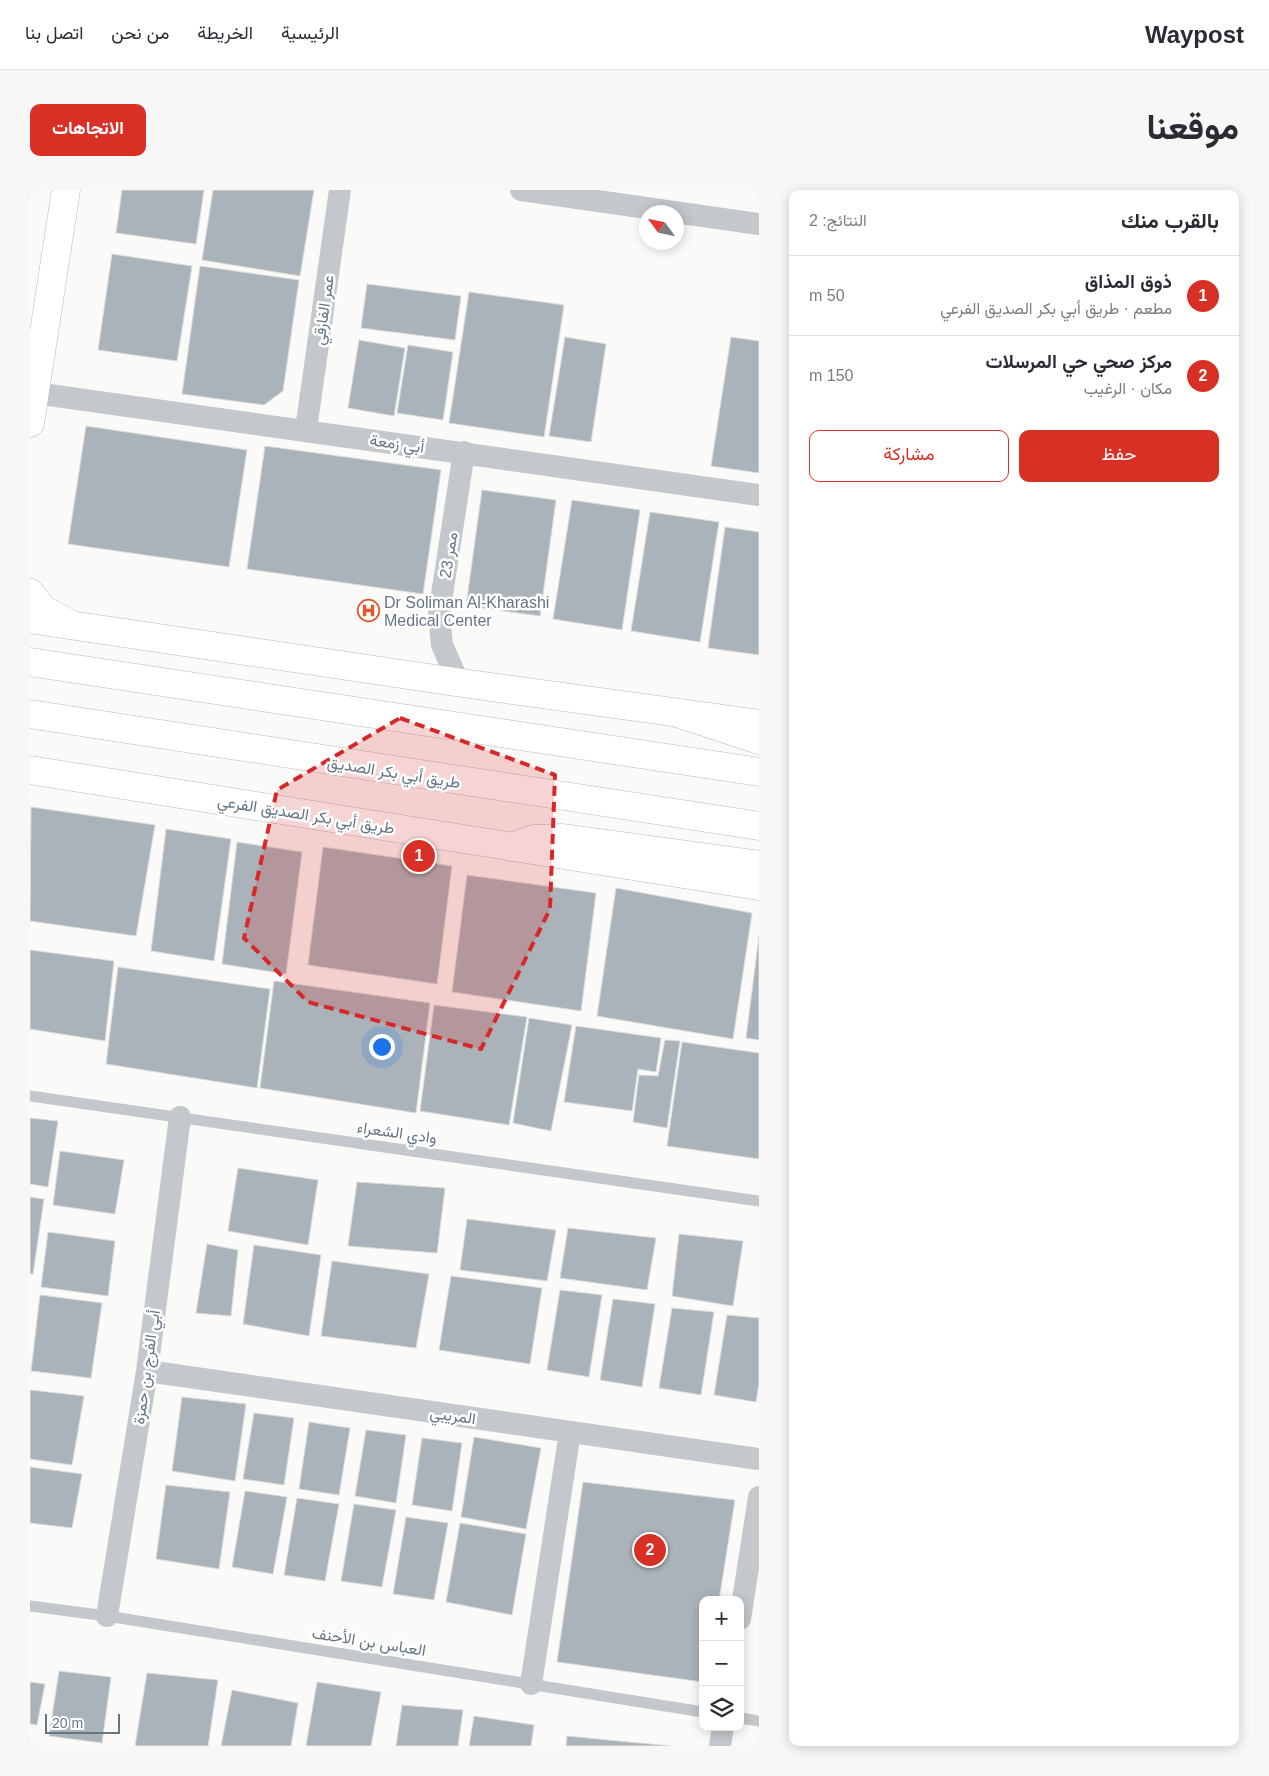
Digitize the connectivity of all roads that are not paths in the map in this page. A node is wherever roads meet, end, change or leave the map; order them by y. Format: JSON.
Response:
{"nodes":[{"id":1,"x":66,"y":190,"type":"edge"},
{"id":2,"x":340,"y":190,"type":"edge"},
{"id":3,"x":522,"y":190,"type":"edge"},
{"id":4,"x":759,"y":224,"type":"edge"},
{"id":5,"x":35,"y":393,"type":"junction"},
{"id":6,"x":30,"y":423,"type":"edge"},
{"id":7,"x":306,"y":429,"type":"junction"},
{"id":8,"x":464,"y":452,"type":"junction"},
{"id":9,"x":759,"y":495,"type":"edge"},
{"id":10,"x":30,"y":593,"type":"edge"},
{"id":11,"x":30,"y":619,"type":"edge"},
{"id":12,"x":76,"y":626,"type":"junction"},
{"id":13,"x":30,"y":662,"type":"edge"},
{"id":14,"x":462,"y":683,"type":"junction"},
{"id":15,"x":677,"y":713,"type":"junction"},
{"id":16,"x":30,"y":714,"type":"edge"},
{"id":17,"x":759,"y":724,"type":"edge"},
{"id":18,"x":759,"y":740,"type":"edge"},
{"id":19,"x":35,"y":772,"type":"edge"},
{"id":20,"x":759,"y":772,"type":"edge"},
{"id":21,"x":759,"y":826,"type":"edge"},
{"id":22,"x":512,"y":847,"type":"junction"},
{"id":23,"x":759,"y":865,"type":"edge"},
{"id":24,"x":759,"y":886,"type":"edge"},
{"id":25,"x":30,"y":1096,"type":"edge"},
{"id":26,"x":180,"y":1117,"type":"junction"},
{"id":27,"x":759,"y":1201,"type":"edge"},
{"id":28,"x":147,"y":1371,"type":"junction"},
{"id":29,"x":570,"y":1432,"type":"junction"},
{"id":30,"x":759,"y":1459,"type":"edge"},
{"id":31,"x":759,"y":1497,"type":"edge"},
{"id":32,"x":744,"y":1596,"type":"edge"},
{"id":33,"x":30,"y":1606,"type":"edge"},
{"id":34,"x":107,"y":1616,"type":"junction"},
{"id":35,"x":532,"y":1684,"type":"junction"},
{"id":36,"x":699,"y":1711,"type":"edge"},
{"id":37,"x":744,"y":1719,"type":"edge"},
{"id":38,"x":759,"y":1721,"type":"edge"},
{"id":39,"x":723,"y":1731,"type":"edge"},
{"id":40,"x":720,"y":1746,"type":"edge"}],
"edges":[{"from":1,"to":5,"type":"main road"},
{"from":2,"to":7,"type":"street","name":"عمر الفارقي"},
{"from":3,"to":4,"type":"street"},
{"from":5,"to":6,"type":"main road"},
{"from":5,"to":7,"type":"street","name":"أبي زمعة"},
{"from":7,"to":8,"type":"street","name":"أبي زمعة"},
{"from":8,"to":9,"type":"street","name":"أبي زمعة"},
{"from":8,"to":14,"type":"street","name":"ممر 23"},
{"from":10,"to":12,"type":"main road"},
{"from":11,"to":12,"type":"main road"},
{"from":12,"to":14,"type":"main road"},
{"from":13,"to":20,"type":"main road"},
{"from":14,"to":15,"type":"main road"},
{"from":15,"to":17,"type":"main road"},
{"from":15,"to":18,"type":"main road"},
{"from":16,"to":21,"type":"main road","name":"طريق أبي بكر الصديق"},
{"from":19,"to":22,"type":"main road","name":"طريق أبي بكر الصديق الفرعي"},
{"from":22,"to":23,"type":"main road"},
{"from":22,"to":24,"type":"main road","name":"طريق أبي بكر الصديق الفرعي"},
{"from":25,"to":26,"type":"lane","name":"وادي الشعراء"},
{"from":26,"to":27,"type":"lane","name":"وادي الشعراء"},
{"from":26,"to":28,"type":"street","name":"أبي الفرج بن حمزة"},
{"from":28,"to":29,"type":"street","name":"المريبي"},
{"from":28,"to":34,"type":"street","name":"أبي الفرج بن حمزة"},
{"from":29,"to":30,"type":"street","name":"المريبي"},
{"from":29,"to":35,"type":"street"},
{"from":31,"to":32,"type":"street"},
{"from":33,"to":34,"type":"lane","name":"العباس بن الأحنف"},
{"from":34,"to":35,"type":"lane","name":"العباس بن الأحنف"},
{"from":35,"to":36,"type":"lane","name":"العباس بن الأحنف"},
{"from":37,"to":38,"type":"lane"},
{"from":39,"to":40,"type":"street"}]}
